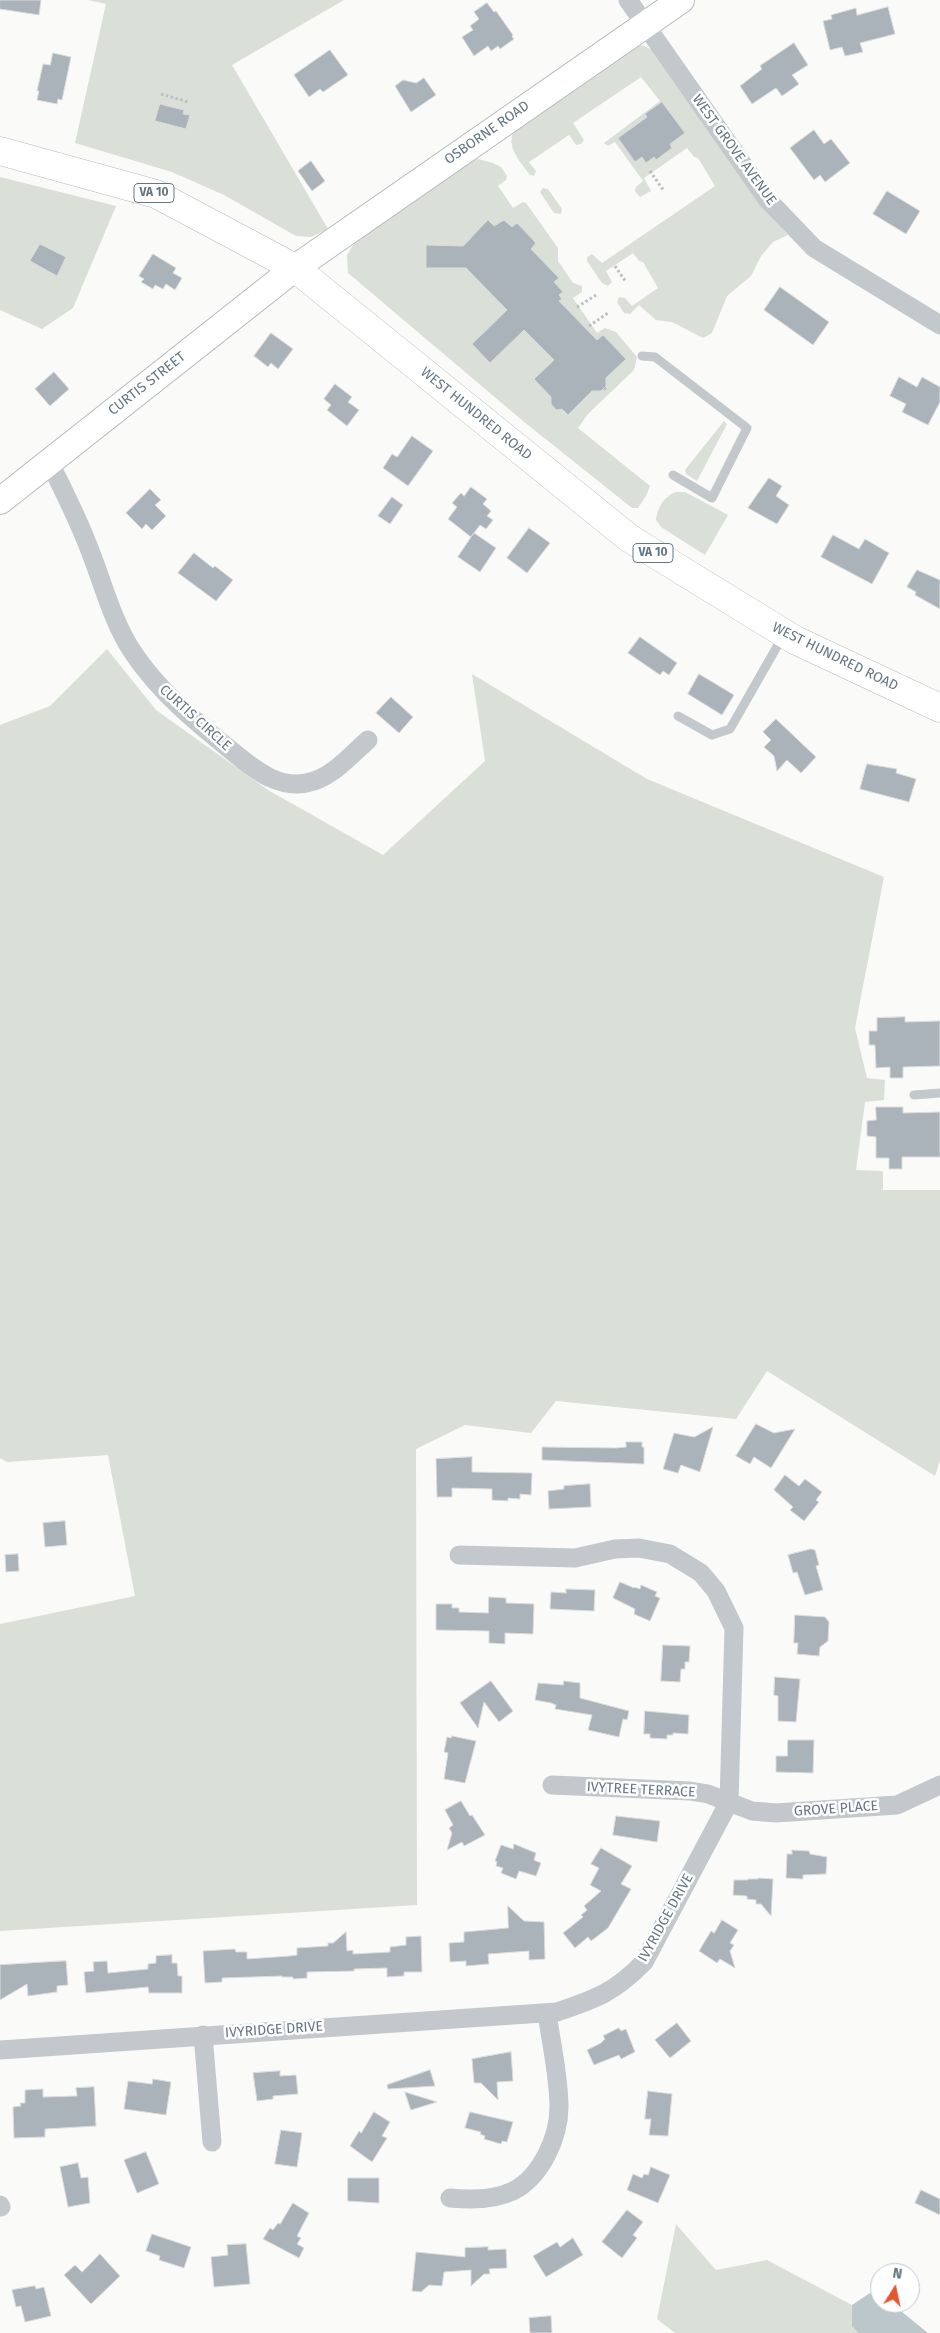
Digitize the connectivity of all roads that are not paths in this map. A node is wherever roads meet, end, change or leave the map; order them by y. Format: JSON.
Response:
{"nodes":[{"id":1,"x":628,"y":0,"type":"edge"},
{"id":2,"x":681,"y":0,"type":"edge"},
{"id":3,"x":644,"y":24,"type":"junction"},
{"id":4,"x":0,"y":151,"type":"edge"},
{"id":5,"x":295,"y":268,"type":"junction"},
{"id":6,"x":940,"y":325,"type":"edge"},
{"id":7,"x":642,"y":356,"type":"dead end"},
{"id":8,"x":49,"y":461,"type":"junction"},
{"id":9,"x":673,"y":476,"type":"dead end"},
{"id":10,"x":0,"y":501,"type":"edge"},
{"id":11,"x":784,"y":633,"type":"junction"},
{"id":12,"x":940,"y":708,"type":"edge"},
{"id":13,"x":678,"y":716,"type":"dead end"},
{"id":14,"x":368,"y":740,"type":"dead end"},
{"id":15,"x":940,"y":1093,"type":"edge"},
{"id":16,"x":914,"y":1095,"type":"dead end"},
{"id":17,"x":459,"y":1555,"type":"dead end"},
{"id":18,"x":552,"y":1785,"type":"dead end"},
{"id":19,"x":940,"y":1785,"type":"edge"},
{"id":20,"x":729,"y":1802,"type":"junction"},
{"id":21,"x":547,"y":2013,"type":"junction"},
{"id":22,"x":203,"y":2035,"type":"junction"},
{"id":23,"x":0,"y":2050,"type":"edge"},
{"id":24,"x":212,"y":2142,"type":"dead end"},
{"id":25,"x":450,"y":2198,"type":"dead end"}],
"edges":[{"from":1,"to":3,"type":"street","name":"WEST GROVE AVENUE"},
{"from":2,"to":3,"type":"street","name":"OSBORNE ROAD"},
{"from":3,"to":5,"type":"street","name":"OSBORNE ROAD"},
{"from":3,"to":6,"type":"street","name":"WEST GROVE AVENUE"},
{"from":4,"to":5,"type":"main road","name":"WEST HUNDRED ROAD","number":"VA 10"},
{"from":5,"to":8,"type":"street","name":"CURTIS STREET"},
{"from":5,"to":11,"type":"main road","name":"WEST HUNDRED ROAD","number":"VA 10"},
{"from":7,"to":9,"type":"lane"},
{"from":8,"to":10,"type":"street","name":"CURTIS STREET"},
{"from":8,"to":14,"type":"street","name":"CURTIS CIRCLE"},
{"from":11,"to":12,"type":"main road","name":"WEST HUNDRED ROAD","number":"VA 10"},
{"from":11,"to":13,"type":"lane"},
{"from":15,"to":16,"type":"lane"},
{"from":17,"to":20,"type":"street","name":"IVYRIDGE DRIVE"},
{"from":18,"to":20,"type":"street","name":"IVYTREE TERRACE"},
{"from":19,"to":20,"type":"street","name":"GROVE PLACE"},
{"from":20,"to":21,"type":"street","name":"IVYRIDGE DRIVE"},
{"from":21,"to":22,"type":"street","name":"IVYRIDGE DRIVE"},
{"from":21,"to":25,"type":"street"},
{"from":22,"to":23,"type":"street","name":"IVYRIDGE DRIVE"},
{"from":22,"to":24,"type":"street"}]}
